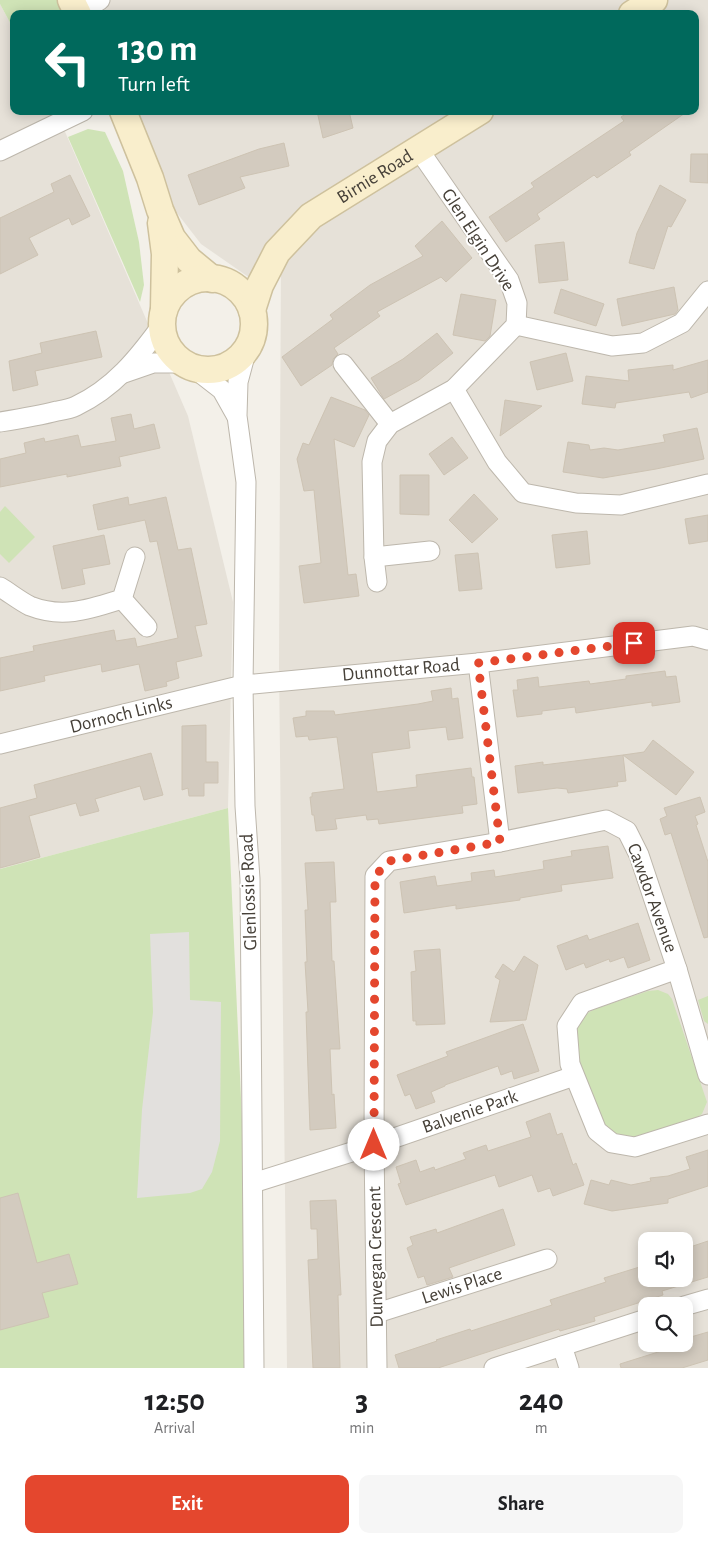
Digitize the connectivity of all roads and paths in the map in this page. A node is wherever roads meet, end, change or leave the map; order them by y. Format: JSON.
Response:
{"nodes":[{"id":1,"x":100,"y":0,"type":"edge"},
{"id":2,"x":654,"y":0,"type":"edge"},
{"id":3,"x":84,"y":10,"type":"edge"},
{"id":4,"x":638,"y":10,"type":"edge"},
{"id":5,"x":75,"y":115,"type":"edge"},
{"id":6,"x":125,"y":115,"type":"edge"},
{"id":7,"x":474,"y":115,"type":"edge"},
{"id":8,"x":419,"y":150,"type":"junction"},
{"id":9,"x":0,"y":151,"type":"edge"},
{"id":10,"x":160,"y":210,"type":"junction"},
{"id":11,"x":277,"y":252,"type":"junction"},
{"id":12,"x":215,"y":279,"type":"junction"},
{"id":13,"x":708,"y":291,"type":"edge"},
{"id":14,"x":252,"y":310,"type":"junction"},
{"id":15,"x":163,"y":317,"type":"junction"},
{"id":16,"x":516,"y":325,"type":"junction"},
{"id":17,"x":246,"y":352,"type":"junction"},
{"id":18,"x":343,"y":364,"type":"dead end"},
{"id":19,"x":189,"y":366,"type":"junction"},
{"id":20,"x":124,"y":373,"type":"junction"},
{"id":21,"x":454,"y":389,"type":"junction"},
{"id":22,"x":236,"y":416,"type":"junction"},
{"id":23,"x":0,"y":422,"type":"edge"},
{"id":24,"x":390,"y":424,"type":"junction"},
{"id":25,"x":708,"y":484,"type":"edge"},
{"id":26,"x":430,"y":551,"type":"dead end"},
{"id":27,"x":135,"y":557,"type":"dead end"},
{"id":28,"x":374,"y":557,"type":"junction"},
{"id":29,"x":377,"y":582,"type":"dead end"},
{"id":30,"x":0,"y":587,"type":"edge"},
{"id":31,"x":122,"y":599,"type":"junction"},
{"id":32,"x":147,"y":627,"type":"dead end"},
{"id":33,"x":708,"y":640,"type":"edge"},
{"id":34,"x":478,"y":663,"type":"junction"},
{"id":35,"x":243,"y":685,"type":"junction"},
{"id":36,"x":0,"y":744,"type":"edge"},
{"id":37,"x":500,"y":842,"type":"junction"},
{"id":38,"x":677,"y":969,"type":"junction"},
{"id":39,"x":703,"y":1037,"type":"edge"},
{"id":40,"x":708,"y":1075,"type":"edge"},
{"id":41,"x":574,"y":1076,"type":"junction"},
{"id":42,"x":708,"y":1124,"type":"edge"},
{"id":43,"x":374,"y":1145,"type":"junction"},
{"id":44,"x":252,"y":1183,"type":"junction"},
{"id":45,"x":547,"y":1259,"type":"dead end"},
{"id":46,"x":708,"y":1299,"type":"edge"},
{"id":47,"x":693,"y":1303,"type":"edge"},
{"id":48,"x":377,"y":1313,"type":"junction"},
{"id":49,"x":638,"y":1322,"type":"edge"},
{"id":50,"x":562,"y":1346,"type":"junction"},
{"id":51,"x":254,"y":1368,"type":"edge"},
{"id":52,"x":377,"y":1368,"type":"edge"},
{"id":53,"x":494,"y":1368,"type":"edge"},
{"id":54,"x":569,"y":1368,"type":"edge"}],
"edges":[{"from":1,"to":3,"type":"street"},
{"from":2,"to":4,"type":"street"},
{"from":5,"to":9,"type":"street"},
{"from":6,"to":10,"type":"street"},
{"from":7,"to":8,"type":"street","name":"Birnie Road"},
{"from":8,"to":11,"type":"street","name":"Birnie Road"},
{"from":8,"to":16,"type":"street","name":"Glen Elgin Drive"},
{"from":10,"to":12,"type":"street"},
{"from":10,"to":15,"type":"street"},
{"from":11,"to":12,"type":"street","name":"Birnie Road"},
{"from":11,"to":14,"type":"street","name":"Birnie Road"},
{"from":12,"to":14,"type":"street"},
{"from":12,"to":15,"type":"street"},
{"from":13,"to":16,"type":"street"},
{"from":14,"to":17,"type":"street"},
{"from":15,"to":19,"type":"street"},
{"from":15,"to":20,"type":"street"},
{"from":16,"to":21,"type":"street"},
{"from":17,"to":19,"type":"street"},
{"from":17,"to":22,"type":"street","name":"Glenlossie Road"},
{"from":18,"to":24,"type":"street"},
{"from":19,"to":20,"type":"street"},
{"from":19,"to":22,"type":"street","name":"Glenlossie Road"},
{"from":20,"to":23,"type":"street"},
{"from":21,"to":24,"type":"street"},
{"from":21,"to":25,"type":"street"},
{"from":22,"to":35,"type":"street","name":"Glenlossie Road"},
{"from":24,"to":28,"type":"street"},
{"from":26,"to":28,"type":"street"},
{"from":27,"to":31,"type":"street"},
{"from":28,"to":29,"type":"street"},
{"from":30,"to":31,"type":"street"},
{"from":31,"to":32,"type":"street"},
{"from":33,"to":34,"type":"street","name":"Dunnottar Road"},
{"from":34,"to":35,"type":"street","name":"Dunnottar Road"},
{"from":34,"to":37,"type":"street"},
{"from":35,"to":36,"type":"street","name":"Dornoch Links"},
{"from":35,"to":44,"type":"street","name":"Glenlossie Road"},
{"from":37,"to":38,"type":"street","name":"Cawdor Avenue"},
{"from":37,"to":43,"type":"street","name":"Cawdor Avenue"},
{"from":38,"to":39,"type":"street","name":"Cawdor Avenue"},
{"from":38,"to":41,"type":"street"},
{"from":39,"to":40,"type":"street","name":"Cawdor Avenue"},
{"from":41,"to":42,"type":"street"},
{"from":41,"to":43,"type":"street","name":"Balvenie Park"},
{"from":43,"to":44,"type":"street","name":"Balvenie Park"},
{"from":43,"to":48,"type":"street","name":"Dunvegan Crescent"},
{"from":44,"to":51,"type":"street","name":"Glenlossie Road"},
{"from":45,"to":48,"type":"street","name":"Lewis Place"},
{"from":46,"to":47,"type":"street"},
{"from":48,"to":52,"type":"street","name":"Dunvegan Crescent"},
{"from":49,"to":50,"type":"street"},
{"from":50,"to":53,"type":"street"},
{"from":50,"to":54,"type":"street"}]}
